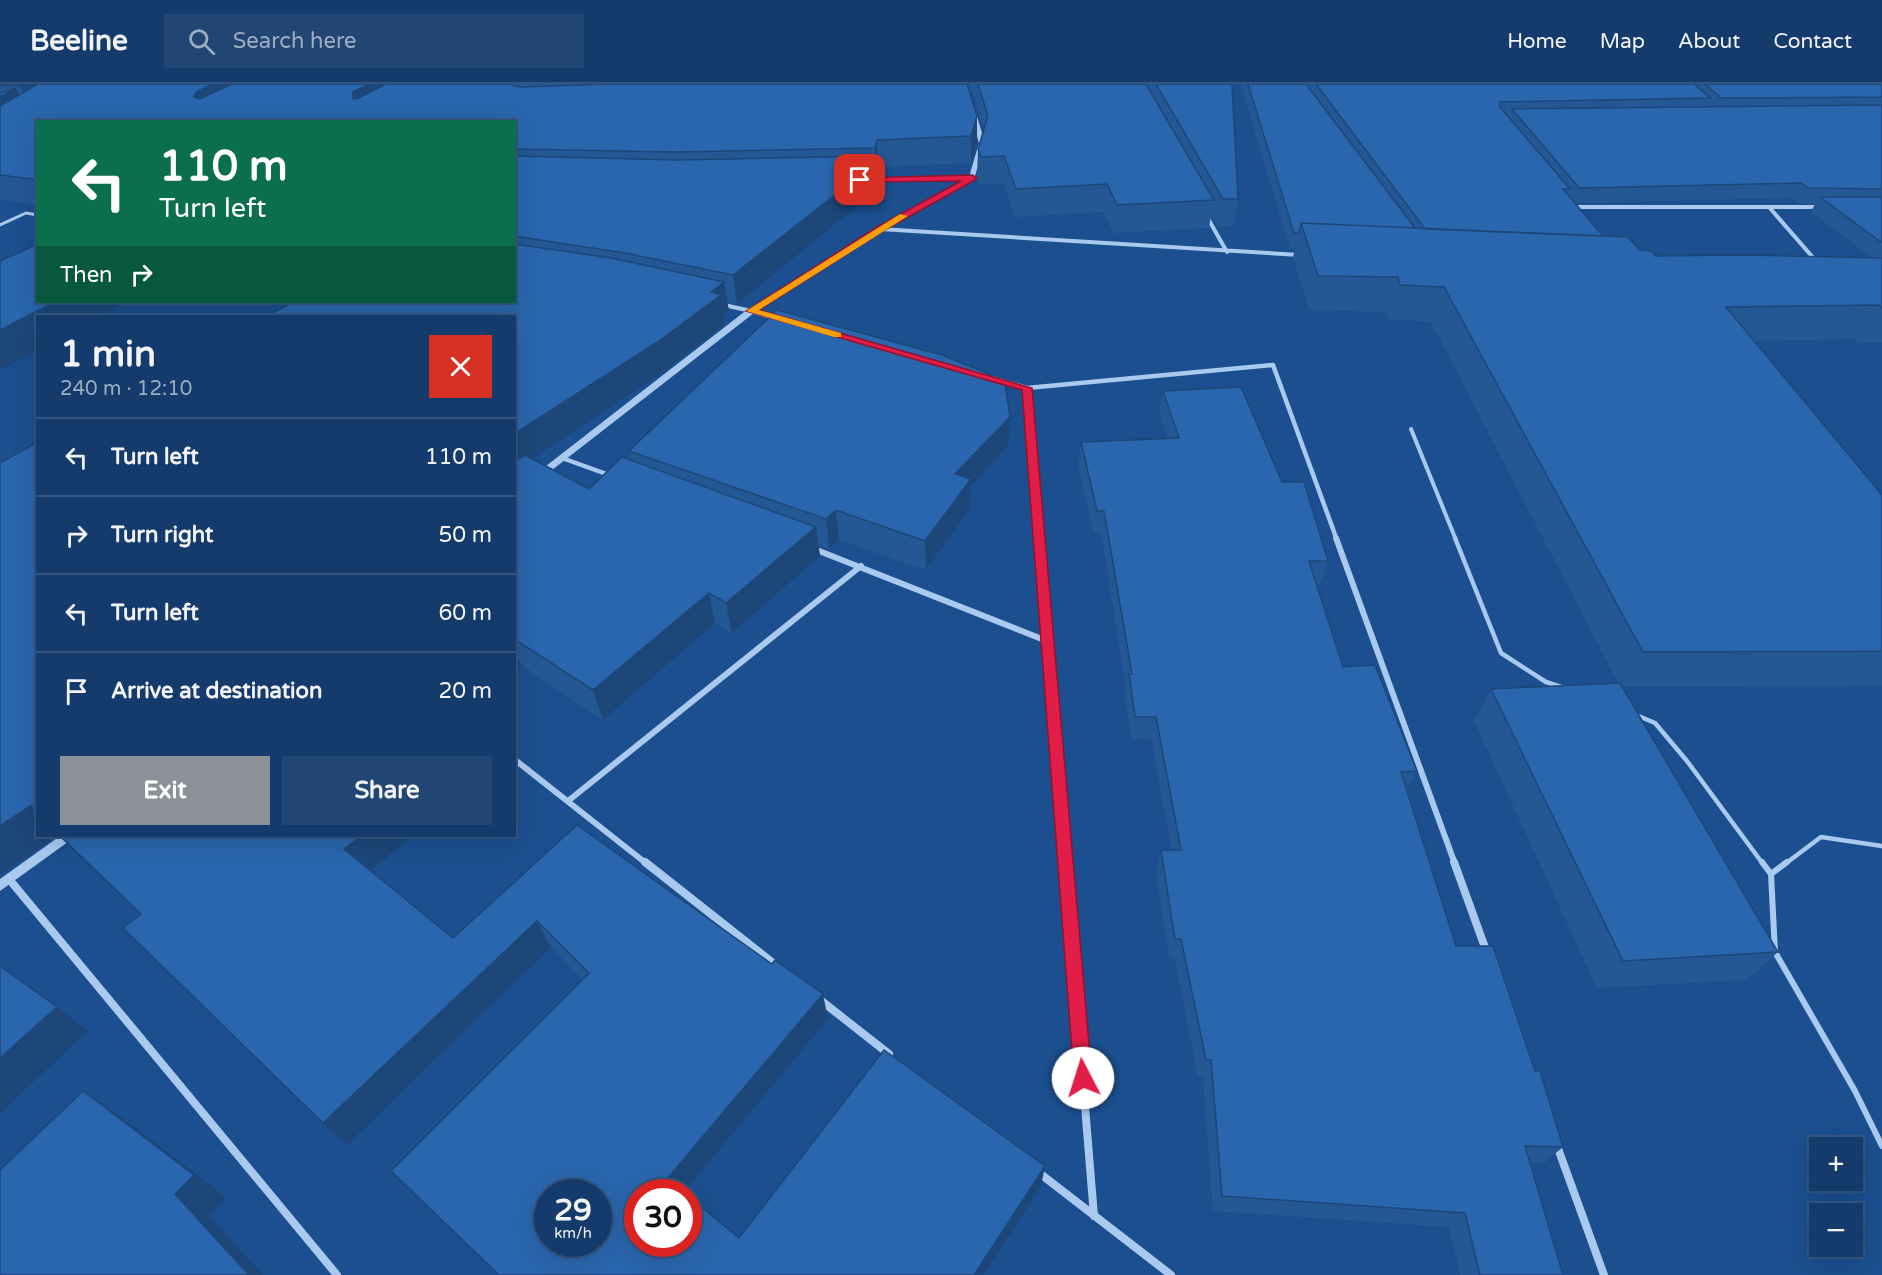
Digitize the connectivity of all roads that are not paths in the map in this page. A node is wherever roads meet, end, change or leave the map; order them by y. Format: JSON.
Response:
{"nodes":[{"id":1,"x":971,"y":104,"type":"edge"},
{"id":2,"x":972,"y":178,"type":"junction"},
{"id":3,"x":856,"y":180,"type":"edge"},
{"id":4,"x":1563,"y":198,"type":"edge"},
{"id":5,"x":1571,"y":207,"type":"junction"},
{"id":6,"x":1769,"y":207,"type":"junction"},
{"id":7,"x":1826,"y":207,"type":"edge"},
{"id":8,"x":1204,"y":212,"type":"edge"},
{"id":9,"x":36,"y":215,"type":"edge"},
{"id":10,"x":1577,"y":215,"type":"edge"},
{"id":11,"x":0,"y":225,"type":"edge"},
{"id":12,"x":880,"y":229,"type":"junction"},
{"id":13,"x":1227,"y":252,"type":"junction"},
{"id":14,"x":1309,"y":255,"type":"edge"},
{"id":15,"x":1821,"y":267,"type":"edge"},
{"id":16,"x":717,"y":303,"type":"edge"},
{"id":17,"x":751,"y":311,"type":"junction"},
{"id":18,"x":785,"y":320,"type":"edge"},
{"id":19,"x":981,"y":375,"type":"edge"},
{"id":20,"x":1027,"y":388,"type":"junction"},
{"id":21,"x":1411,"y":429,"type":"dead end"},
{"id":22,"x":562,"y":458,"type":"junction"},
{"id":23,"x":617,"y":478,"type":"edge"},
{"id":24,"x":530,"y":482,"type":"edge"},
{"id":25,"x":805,"y":546,"type":"edge"},
{"id":26,"x":861,"y":566,"type":"junction"},
{"id":27,"x":1047,"y":641,"type":"junction"},
{"id":28,"x":1574,"y":690,"type":"edge"},
{"id":29,"x":1635,"y":715,"type":"edge"},
{"id":30,"x":516,"y":761,"type":"edge"},
{"id":31,"x":568,"y":801,"type":"junction"},
{"id":32,"x":67,"y":837,"type":"edge"},
{"id":33,"x":1882,"y":846,"type":"edge"},
{"id":34,"x":1771,"y":874,"type":"junction"},
{"id":35,"x":4,"y":882,"type":"edge"},
{"id":36,"x":1489,"y":960,"type":"edge"},
{"id":37,"x":784,"y":972,"type":"edge"},
{"id":38,"x":812,"y":994,"type":"edge"},
{"id":39,"x":897,"y":1060,"type":"edge"},
{"id":40,"x":1555,"y":1140,"type":"edge"},
{"id":41,"x":1882,"y":1146,"type":"edge"},
{"id":42,"x":1028,"y":1164,"type":"edge"},
{"id":43,"x":1094,"y":1216,"type":"junction"},
{"id":44,"x":337,"y":1275,"type":"edge"},
{"id":45,"x":1171,"y":1275,"type":"edge"},
{"id":46,"x":1604,"y":1275,"type":"edge"}],
"edges":[{"from":1,"to":2,"type":"street"},
{"from":2,"to":3,"type":"street"},
{"from":2,"to":12,"type":"street"},
{"from":4,"to":5,"type":"street"},
{"from":5,"to":6,"type":"street"},
{"from":5,"to":10,"type":"street"},
{"from":6,"to":7,"type":"street"},
{"from":6,"to":15,"type":"street"},
{"from":8,"to":13,"type":"street"},
{"from":9,"to":11,"type":"lane"},
{"from":12,"to":13,"type":"street"},
{"from":12,"to":17,"type":"street"},
{"from":13,"to":14,"type":"street"},
{"from":16,"to":17,"type":"lane"},
{"from":17,"to":18,"type":"street"},
{"from":17,"to":22,"type":"street"},
{"from":19,"to":20,"type":"street"},
{"from":20,"to":27,"type":"street"},
{"from":20,"to":36,"type":"street"},
{"from":21,"to":28,"type":"lane"},
{"from":22,"to":23,"type":"street"},
{"from":22,"to":24,"type":"street"},
{"from":25,"to":26,"type":"street"},
{"from":26,"to":27,"type":"street"},
{"from":26,"to":31,"type":"street"},
{"from":27,"to":43,"type":"street"},
{"from":29,"to":34,"type":"lane"},
{"from":30,"to":31,"type":"street"},
{"from":31,"to":37,"type":"street"},
{"from":32,"to":35,"type":"street"},
{"from":33,"to":34,"type":"lane"},
{"from":34,"to":41,"type":"lane"},
{"from":35,"to":44,"type":"street"},
{"from":38,"to":39,"type":"street"},
{"from":40,"to":46,"type":"street"},
{"from":42,"to":43,"type":"street"},
{"from":43,"to":45,"type":"street"}]}
